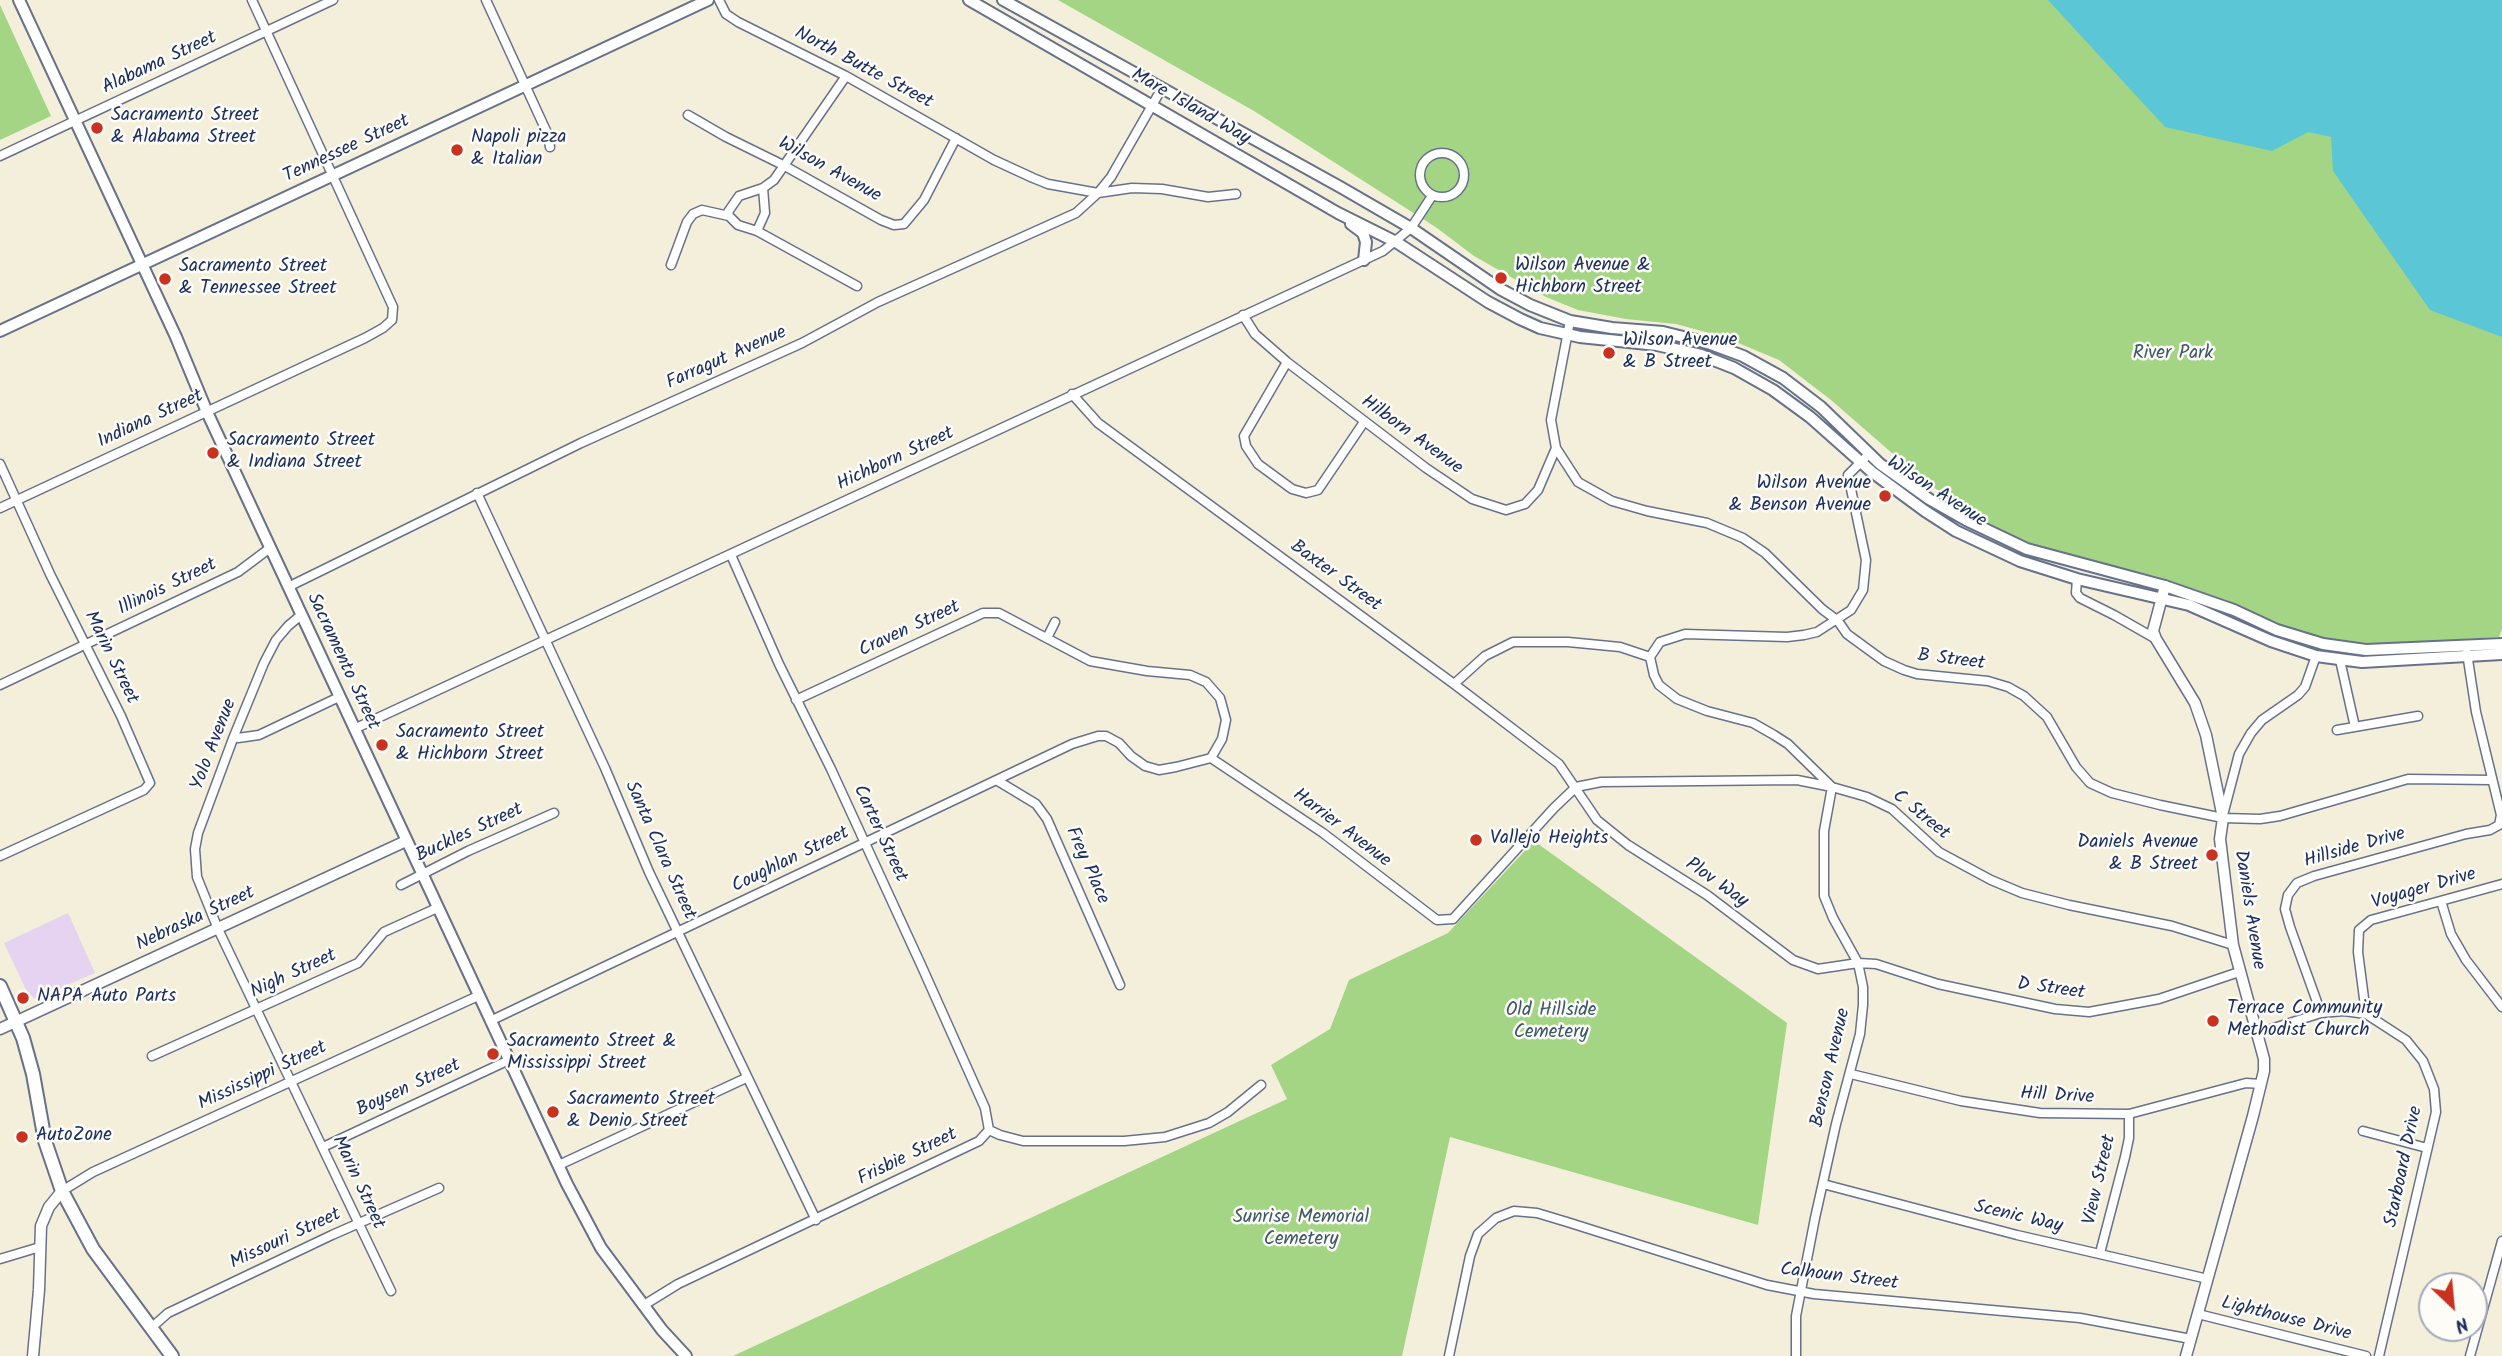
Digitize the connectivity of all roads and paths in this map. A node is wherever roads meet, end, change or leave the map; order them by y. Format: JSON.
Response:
{"nodes":[{"id":1,"x":19,"y":0,"type":"edge"},
{"id":2,"x":252,"y":0,"type":"edge"},
{"id":3,"x":333,"y":0,"type":"edge"},
{"id":4,"x":486,"y":0,"type":"edge"},
{"id":5,"x":708,"y":0,"type":"edge"},
{"id":6,"x":719,"y":0,"type":"edge"},
{"id":7,"x":969,"y":0,"type":"edge"},
{"id":8,"x":1003,"y":0,"type":"edge"},
{"id":9,"x":267,"y":31,"type":"junction"},
{"id":10,"x":846,"y":76,"type":"junction"},
{"id":11,"x":526,"y":87,"type":"junction"},
{"id":12,"x":1162,"y":88,"type":"junction"},
{"id":13,"x":1152,"y":107,"type":"junction"},
{"id":14,"x":688,"y":115,"type":"dead end"},
{"id":15,"x":76,"y":121,"type":"junction"},
{"id":16,"x":956,"y":138,"type":"junction"},
{"id":17,"x":550,"y":147,"type":"dead end"},
{"id":18,"x":0,"y":156,"type":"edge"},
{"id":19,"x":783,"y":165,"type":"junction"},
{"id":20,"x":333,"y":175,"type":"junction"},
{"id":21,"x":763,"y":188,"type":"junction"},
{"id":22,"x":1098,"y":193,"type":"junction"},
{"id":23,"x":1236,"y":194,"type":"dead end"},
{"id":24,"x":1432,"y":196,"type":"junction"},
{"id":25,"x":1338,"y":213,"type":"junction"},
{"id":26,"x":729,"y":216,"type":"junction"},
{"id":27,"x":1411,"y":228,"type":"junction"},
{"id":28,"x":757,"y":230,"type":"junction"},
{"id":29,"x":1396,"y":242,"type":"junction"},
{"id":30,"x":1364,"y":260,"type":"junction"},
{"id":31,"x":671,"y":265,"type":"dead end"},
{"id":32,"x":141,"y":266,"type":"junction"},
{"id":33,"x":857,"y":286,"type":"dead end"},
{"id":34,"x":1242,"y":315,"type":"junction"},
{"id":35,"x":1570,"y":321,"type":"junction"},
{"id":36,"x":0,"y":331,"type":"edge"},
{"id":37,"x":1566,"y":334,"type":"junction"},
{"id":38,"x":1287,"y":362,"type":"junction"},
{"id":39,"x":1072,"y":394,"type":"junction"},
{"id":40,"x":206,"y":412,"type":"junction"},
{"id":41,"x":1364,"y":422,"type":"junction"},
{"id":42,"x":1556,"y":448,"type":"junction"},
{"id":43,"x":1869,"y":453,"type":"junction"},
{"id":44,"x":1861,"y":462,"type":"junction"},
{"id":45,"x":0,"y":464,"type":"edge"},
{"id":46,"x":477,"y":493,"type":"junction"},
{"id":47,"x":16,"y":500,"type":"junction"},
{"id":48,"x":0,"y":508,"type":"edge"},
{"id":49,"x":272,"y":553,"type":"junction"},
{"id":50,"x":731,"y":555,"type":"junction"},
{"id":51,"x":2077,"y":579,"type":"junction"},
{"id":52,"x":288,"y":587,"type":"junction"},
{"id":53,"x":2163,"y":592,"type":"junction"},
{"id":54,"x":301,"y":615,"type":"junction"},
{"id":55,"x":1838,"y":621,"type":"junction"},
{"id":56,"x":1055,"y":622,"type":"dead end"},
{"id":57,"x":1047,"y":638,"type":"junction"},
{"id":58,"x":2156,"y":639,"type":"junction"},
{"id":59,"x":547,"y":641,"type":"junction"},
{"id":60,"x":2502,"y":644,"type":"edge"},
{"id":61,"x":85,"y":645,"type":"junction"},
{"id":62,"x":2467,"y":650,"type":"junction"},
{"id":63,"x":2502,"y":653,"type":"edge"},
{"id":64,"x":2316,"y":656,"type":"junction"},
{"id":65,"x":1650,"y":657,"type":"junction"},
{"id":66,"x":2340,"y":660,"type":"junction"},
{"id":67,"x":1454,"y":684,"type":"junction"},
{"id":68,"x":0,"y":685,"type":"edge"},
{"id":69,"x":339,"y":697,"type":"junction"},
{"id":70,"x":796,"y":700,"type":"junction"},
{"id":71,"x":2418,"y":716,"type":"dead end"},
{"id":72,"x":2354,"y":727,"type":"junction"},
{"id":73,"x":354,"y":729,"type":"junction"},
{"id":74,"x":2337,"y":730,"type":"dead end"},
{"id":75,"x":234,"y":736,"type":"junction"},
{"id":76,"x":1211,"y":758,"type":"junction"},
{"id":77,"x":2492,"y":780,"type":"junction"},
{"id":78,"x":998,"y":781,"type":"junction"},
{"id":79,"x":1576,"y":787,"type":"junction"},
{"id":80,"x":1832,"y":787,"type":"junction"},
{"id":81,"x":554,"y":813,"type":"dead end"},
{"id":82,"x":2223,"y":818,"type":"junction"},
{"id":83,"x":406,"y":841,"type":"junction"},
{"id":84,"x":866,"y":843,"type":"junction"},
{"id":85,"x":0,"y":856,"type":"edge"},
{"id":86,"x":421,"y":874,"type":"junction"},
{"id":87,"x":2502,"y":884,"type":"edge"},
{"id":88,"x":401,"y":885,"type":"dead end"},
{"id":89,"x":204,"y":899,"type":"joint"},
{"id":90,"x":2441,"y":901,"type":"junction"},
{"id":91,"x":437,"y":908,"type":"junction"},
{"id":92,"x":218,"y":929,"type":"junction"},
{"id":93,"x":678,"y":933,"type":"junction"},
{"id":94,"x":2233,"y":944,"type":"junction"},
{"id":95,"x":1858,"y":963,"type":"junction"},
{"id":96,"x":2239,"y":972,"type":"junction"},
{"id":97,"x":1120,"y":985,"type":"dead end"},
{"id":98,"x":0,"y":986,"type":"edge"},
{"id":99,"x":478,"y":996,"type":"junction"},
{"id":100,"x":2502,"y":1007,"type":"edge"},
{"id":101,"x":257,"y":1010,"type":"junction"},
{"id":102,"x":2321,"y":1013,"type":"junction"},
{"id":103,"x":2366,"y":1014,"type":"junction"},
{"id":104,"x":16,"y":1021,"type":"junction"},
{"id":105,"x":490,"y":1021,"type":"junction"},
{"id":106,"x":0,"y":1029,"type":"edge"},
{"id":107,"x":2258,"y":1033,"type":"junction"},
{"id":108,"x":152,"y":1056,"type":"dead end"},
{"id":109,"x":509,"y":1060,"type":"junction"},
{"id":110,"x":1851,"y":1074,"type":"junction"},
{"id":111,"x":746,"y":1078,"type":"junction"},
{"id":112,"x":291,"y":1082,"type":"junction"},
{"id":113,"x":2261,"y":1084,"type":"junction"},
{"id":114,"x":1261,"y":1085,"type":"dead end"},
{"id":115,"x":2129,"y":1114,"type":"junction"},
{"id":116,"x":989,"y":1130,"type":"junction"},
{"id":117,"x":2363,"y":1131,"type":"dead end"},
{"id":118,"x":323,"y":1147,"type":"junction"},
{"id":119,"x":2427,"y":1149,"type":"junction"},
{"id":120,"x":559,"y":1165,"type":"junction"},
{"id":121,"x":1822,"y":1184,"type":"junction"},
{"id":122,"x":439,"y":1188,"type":"dead end"},
{"id":123,"x":62,"y":1191,"type":"junction"},
{"id":124,"x":816,"y":1220,"type":"junction"},
{"id":125,"x":360,"y":1224,"type":"junction"},
{"id":126,"x":2502,"y":1241,"type":"edge"},
{"id":127,"x":40,"y":1247,"type":"junction"},
{"id":128,"x":2100,"y":1252,"type":"junction"},
{"id":129,"x":0,"y":1259,"type":"edge"},
{"id":130,"x":2208,"y":1279,"type":"junction"},
{"id":131,"x":391,"y":1291,"type":"dead end"},
{"id":132,"x":1801,"y":1291,"type":"junction"},
{"id":133,"x":644,"y":1305,"type":"junction"},
{"id":134,"x":2198,"y":1314,"type":"junction"},
{"id":135,"x":150,"y":1328,"type":"junction"},
{"id":136,"x":2191,"y":1339,"type":"junction"},
{"id":137,"x":33,"y":1356,"type":"edge"},
{"id":138,"x":172,"y":1356,"type":"edge"},
{"id":139,"x":687,"y":1356,"type":"edge"},
{"id":140,"x":1448,"y":1356,"type":"edge"},
{"id":141,"x":1796,"y":1356,"type":"edge"},
{"id":142,"x":2186,"y":1356,"type":"edge"},
{"id":143,"x":2366,"y":1356,"type":"edge"},
{"id":144,"x":2379,"y":1356,"type":"edge"},
{"id":145,"x":2470,"y":1356,"type":"edge"}],
"edges":[{"from":1,"to":15,"type":"main road","name":"Sacramento Street"},
{"from":2,"to":9,"type":"street"},
{"from":3,"to":9,"type":"street","name":"Alabama Street"},
{"from":4,"to":11,"type":"street"},
{"from":5,"to":11,"type":"main road","name":"Tennessee Street"},
{"from":6,"to":10,"type":"street","name":"North Butte Street"},
{"from":7,"to":13,"type":"main road","name":"Mare Island Way"},
{"from":8,"to":12,"type":"main road","name":"Mare Island Way"},
{"from":9,"to":15,"type":"street","name":"Alabama Street"},
{"from":9,"to":20,"type":"street"},
{"from":10,"to":16,"type":"street","name":"North Butte Street"},
{"from":10,"to":19,"type":"street"},
{"from":11,"to":17,"type":"street"},
{"from":11,"to":20,"type":"main road","name":"Tennessee Street"},
{"from":12,"to":13,"type":"street","name":"Farragut Avenue"},
{"from":12,"to":27,"type":"main road","name":"Mare Island Way"},
{"from":13,"to":22,"type":"street","name":"Farragut Avenue"},
{"from":13,"to":25,"type":"main road","name":"Mare Island Way"},
{"from":14,"to":19,"type":"street","name":"Wilson Avenue"},
{"from":15,"to":18,"type":"street","name":"Alabama Street"},
{"from":15,"to":32,"type":"main road","name":"Sacramento Street"},
{"from":16,"to":19,"type":"street","name":"Wilson Avenue"},
{"from":16,"to":22,"type":"street"},
{"from":19,"to":21,"type":"street"},
{"from":20,"to":32,"type":"main road","name":"Tennessee Street"},
{"from":20,"to":40,"type":"street","name":"Indiana Street"},
{"from":21,"to":26,"type":"street"},
{"from":21,"to":28,"type":"street"},
{"from":22,"to":23,"type":"street"},
{"from":22,"to":46,"type":"street","name":"Farragut Avenue"},
{"from":24,"to":24,"type":"street"},
{"from":24,"to":27,"type":"street","name":"Hichborn Street"},
{"from":25,"to":29,"type":"main road","name":"Mare Island Way"},
{"from":25,"to":30,"type":"main road"},
{"from":26,"to":28,"type":"street"},
{"from":26,"to":31,"type":"street"},
{"from":27,"to":29,"type":"street","name":"Hichborn Street"},
{"from":27,"to":35,"type":"main road","name":"Wilson Avenue"},
{"from":28,"to":33,"type":"street"},
{"from":29,"to":30,"type":"street","name":"Hichborn Street"},
{"from":29,"to":37,"type":"main road","name":"Wilson Avenue"},
{"from":30,"to":34,"type":"street","name":"Hichborn Street"},
{"from":32,"to":36,"type":"main road","name":"Tennessee Street"},
{"from":32,"to":40,"type":"main road","name":"Sacramento Street"},
{"from":34,"to":38,"type":"street","name":"Hilborn Avenue"},
{"from":34,"to":39,"type":"street","name":"Hichborn Street"},
{"from":35,"to":37,"type":"street","name":"B Street"},
{"from":35,"to":43,"type":"main road","name":"Wilson Avenue"},
{"from":37,"to":42,"type":"street","name":"B Street"},
{"from":37,"to":44,"type":"main road","name":"Wilson Avenue"},
{"from":38,"to":41,"type":"street","name":"Hilborn Avenue"},
{"from":38,"to":41,"type":"street"},
{"from":39,"to":50,"type":"street","name":"Hichborn Street"},
{"from":39,"to":67,"type":"street","name":"Baxter Street"},
{"from":40,"to":47,"type":"street","name":"Indiana Street"},
{"from":40,"to":49,"type":"main road","name":"Sacramento Street"},
{"from":41,"to":42,"type":"street","name":"Hilborn Avenue"},
{"from":42,"to":55,"type":"street","name":"B Street"},
{"from":43,"to":44,"type":"street"},
{"from":43,"to":53,"type":"main road","name":"Wilson Avenue"},
{"from":44,"to":51,"type":"main road","name":"Wilson Avenue"},
{"from":44,"to":55,"type":"street"},
{"from":45,"to":47,"type":"street","name":"Marin Street"},
{"from":46,"to":52,"type":"street","name":"Farragut Avenue"},
{"from":46,"to":59,"type":"street","name":"Santa Clara Street"},
{"from":47,"to":48,"type":"street","name":"Indiana Street"},
{"from":47,"to":61,"type":"street","name":"Marin Street"},
{"from":49,"to":52,"type":"main road","name":"Sacramento Street"},
{"from":49,"to":61,"type":"street","name":"Illinois Street"},
{"from":50,"to":59,"type":"street","name":"Hichborn Street"},
{"from":50,"to":70,"type":"street","name":"Carter Street"},
{"from":51,"to":53,"type":"main road","name":"Wilson Avenue"},
{"from":51,"to":58,"type":"street","name":"Daniels Avenue"},
{"from":52,"to":54,"type":"main road","name":"Sacramento Street"},
{"from":53,"to":58,"type":"street"},
{"from":53,"to":62,"type":"main road","name":"Wilson Avenue"},
{"from":53,"to":64,"type":"main road","name":"Wilson Avenue"},
{"from":54,"to":69,"type":"main road","name":"Sacramento Street"},
{"from":54,"to":75,"type":"street","name":"Yolo Avenue"},
{"from":55,"to":65,"type":"street"},
{"from":55,"to":82,"type":"street","name":"B Street"},
{"from":56,"to":57,"type":"street"},
{"from":57,"to":70,"type":"street","name":"Craven Street"},
{"from":57,"to":76,"type":"street","name":"Craven Street"},
{"from":58,"to":82,"type":"street","name":"Daniels Avenue"},
{"from":59,"to":73,"type":"street","name":"Hichborn Street"},
{"from":59,"to":93,"type":"street","name":"Santa Clara Street"},
{"from":60,"to":62,"type":"main road","name":"Wilson Avenue"},
{"from":61,"to":68,"type":"street","name":"Illinois Street"},
{"from":61,"to":85,"type":"street","name":"Marin Street"},
{"from":62,"to":63,"type":"main road","name":"Wilson Avenue"},
{"from":62,"to":66,"type":"main road","name":"Wilson Avenue"},
{"from":62,"to":77,"type":"street"},
{"from":64,"to":66,"type":"main road","name":"Wilson Avenue"},
{"from":64,"to":82,"type":"street"},
{"from":65,"to":67,"type":"street"},
{"from":65,"to":80,"type":"street"},
{"from":66,"to":72,"type":"street"},
{"from":67,"to":79,"type":"street","name":"Baxter Street"},
{"from":69,"to":73,"type":"main road","name":"Sacramento Street"},
{"from":69,"to":75,"type":"street"},
{"from":70,"to":84,"type":"street","name":"Carter Street"},
{"from":71,"to":72,"type":"street"},
{"from":72,"to":74,"type":"street"},
{"from":73,"to":83,"type":"main road","name":"Sacramento Street"},
{"from":75,"to":89,"type":"street","name":"Yolo Avenue"},
{"from":76,"to":78,"type":"street","name":"Coughlan Street"},
{"from":76,"to":79,"type":"street","name":"Harrier Avenue"},
{"from":77,"to":82,"type":"street","name":"B Street"},
{"from":77,"to":102,"type":"street","name":"Hillside Drive"},
{"from":78,"to":84,"type":"street","name":"Coughlan Street"},
{"from":78,"to":97,"type":"street","name":"Frey Place"},
{"from":79,"to":80,"type":"street","name":"C Street"},
{"from":79,"to":95,"type":"street","name":"Plov Way"},
{"from":80,"to":94,"type":"street","name":"C Street"},
{"from":80,"to":95,"type":"street","name":"Benson Avenue"},
{"from":81,"to":86,"type":"street","name":"Buckles Street"},
{"from":82,"to":94,"type":"street","name":"Daniels Avenue"},
{"from":83,"to":86,"type":"main road","name":"Sacramento Street"},
{"from":83,"to":92,"type":"street","name":"Nebraska Street"},
{"from":84,"to":93,"type":"street","name":"Coughlan Street"},
{"from":84,"to":116,"type":"street","name":"Carter Street"},
{"from":86,"to":88,"type":"street","name":"Buckles Street"},
{"from":86,"to":91,"type":"main road","name":"Sacramento Street"},
{"from":87,"to":90,"type":"street","name":"Voyager Drive"},
{"from":89,"to":92,"type":"street","name":"Marin Street"},
{"from":90,"to":100,"type":"street"},
{"from":90,"to":103,"type":"street","name":"Voyager Drive"},
{"from":91,"to":99,"type":"main road","name":"Sacramento Street"},
{"from":91,"to":101,"type":"street","name":"Nigh Street"},
{"from":92,"to":101,"type":"street","name":"Marin Street"},
{"from":92,"to":104,"type":"street","name":"Nebraska Street"},
{"from":93,"to":105,"type":"street","name":"Coughlan Street"},
{"from":93,"to":111,"type":"street","name":"Santa Clara Street"},
{"from":94,"to":96,"type":"street","name":"Daniels Avenue"},
{"from":95,"to":96,"type":"street","name":"D Street"},
{"from":95,"to":110,"type":"street","name":"Benson Avenue"},
{"from":96,"to":107,"type":"street","name":"Daniels Avenue"},
{"from":98,"to":104,"type":"main road"},
{"from":99,"to":105,"type":"main road","name":"Sacramento Street"},
{"from":99,"to":112,"type":"street","name":"Mississippi Street"},
{"from":101,"to":108,"type":"street","name":"Nigh Street"},
{"from":101,"to":112,"type":"street","name":"Marin Street"},
{"from":102,"to":103,"type":"street","name":"Starboard Drive"},
{"from":102,"to":107,"type":"street"},
{"from":103,"to":119,"type":"street","name":"Starboard Drive"},
{"from":104,"to":106,"type":"street","name":"Nebraska Street"},
{"from":104,"to":123,"type":"main road"},
{"from":105,"to":109,"type":"main road","name":"Sacramento Street"},
{"from":107,"to":113,"type":"street","name":"Daniels Avenue"},
{"from":109,"to":118,"type":"street","name":"Boysen Street"},
{"from":109,"to":120,"type":"main road","name":"Sacramento Street"},
{"from":110,"to":115,"type":"street","name":"Hill Drive"},
{"from":110,"to":121,"type":"street","name":"Benson Avenue"},
{"from":111,"to":120,"type":"street"},
{"from":111,"to":124,"type":"street","name":"Santa Clara Street"},
{"from":112,"to":118,"type":"street","name":"Marin Street"},
{"from":112,"to":123,"type":"street","name":"Mississippi Street"},
{"from":113,"to":115,"type":"street","name":"Hill Drive"},
{"from":113,"to":130,"type":"street","name":"Daniels Avenue"},
{"from":114,"to":116,"type":"street"},
{"from":115,"to":128,"type":"street","name":"View Street"},
{"from":116,"to":124,"type":"street","name":"Frisbie Street"},
{"from":117,"to":119,"type":"street"},
{"from":118,"to":125,"type":"street","name":"Marin Street"},
{"from":119,"to":144,"type":"street","name":"Starboard Drive"},
{"from":120,"to":133,"type":"main road","name":"Sacramento Street"},
{"from":121,"to":128,"type":"street","name":"Scenic Way"},
{"from":121,"to":132,"type":"street","name":"Benson Avenue"},
{"from":122,"to":125,"type":"street","name":"Missouri Street"},
{"from":123,"to":127,"type":"street"},
{"from":123,"to":135,"type":"main road"},
{"from":124,"to":133,"type":"street","name":"Frisbie Street"},
{"from":125,"to":131,"type":"street","name":"Marin Street"},
{"from":125,"to":135,"type":"street","name":"Missouri Street"},
{"from":126,"to":145,"type":"street"},
{"from":127,"to":129,"type":"street"},
{"from":127,"to":137,"type":"street"},
{"from":128,"to":130,"type":"street","name":"Scenic Way"},
{"from":130,"to":134,"type":"street","name":"Daniels Avenue"},
{"from":132,"to":136,"type":"street","name":"Calhoun Street"},
{"from":132,"to":140,"type":"street","name":"Calhoun Street"},
{"from":132,"to":141,"type":"street","name":"Benson Avenue"},
{"from":133,"to":139,"type":"main road","name":"Sacramento Street"},
{"from":134,"to":136,"type":"street","name":"Daniels Avenue"},
{"from":134,"to":143,"type":"street","name":"Lighthouse Drive"},
{"from":135,"to":138,"type":"main road"},
{"from":136,"to":142,"type":"street","name":"Daniels Avenue"}]}
